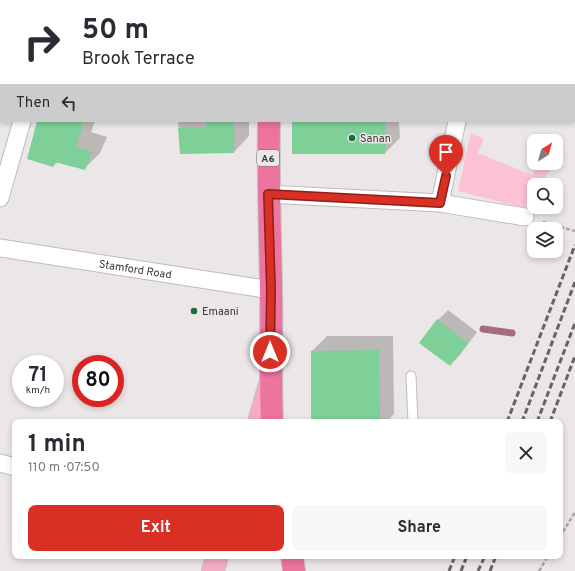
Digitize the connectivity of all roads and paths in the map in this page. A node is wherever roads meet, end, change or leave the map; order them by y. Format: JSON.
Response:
{"nodes":[{"id":1,"x":22,"y":122,"type":"edge"},
{"id":2,"x":269,"y":122,"type":"edge"},
{"id":3,"x":457,"y":122,"type":"edge"},
{"id":4,"x":268,"y":194,"type":"junction"},
{"id":5,"x":0,"y":198,"type":"edge"},
{"id":6,"x":440,"y":203,"type":"junction"},
{"id":7,"x":525,"y":217,"type":"joint"},
{"id":8,"x":575,"y":231,"type":"edge"},
{"id":9,"x":0,"y":248,"type":"edge"},
{"id":10,"x":271,"y":290,"type":"junction"},
{"id":11,"x":411,"y":376,"type":"dead end"},
{"id":12,"x":270,"y":383,"type":"junction"},
{"id":13,"x":260,"y":419,"type":"edge"},
{"id":14,"x":272,"y":419,"type":"edge"},
{"id":15,"x":413,"y":419,"type":"edge"},
{"id":16,"x":0,"y":463,"type":"edge"},
{"id":17,"x":12,"y":466,"type":"edge"},
{"id":18,"x":575,"y":512,"type":"edge"},
{"id":19,"x":563,"y":531,"type":"edge"},
{"id":20,"x":216,"y":559,"type":"edge"},
{"id":21,"x":292,"y":559,"type":"edge"},
{"id":22,"x":546,"y":559,"type":"edge"},
{"id":23,"x":213,"y":571,"type":"edge"},
{"id":24,"x":294,"y":571,"type":"edge"},
{"id":25,"x":539,"y":571,"type":"edge"}],
"edges":[{"from":1,"to":5,"type":"street"},
{"from":2,"to":4,"type":"highway","number":"A6"},
{"from":3,"to":6,"type":"street"},
{"from":4,"to":6,"type":"street"},
{"from":4,"to":10,"type":"highway","number":"A6"},
{"from":6,"to":7,"type":"street"},
{"from":7,"to":8,"type":"path"},
{"from":9,"to":10,"type":"street","name":"Stamford Road"},
{"from":10,"to":12,"type":"highway","number":"A6"},
{"from":11,"to":15,"type":"lane"},
{"from":12,"to":13,"type":"main road"},
{"from":12,"to":14,"type":"highway","number":"A6"},
{"from":16,"to":17,"type":"street"},
{"from":18,"to":19,"type":"path"},
{"from":20,"to":23,"type":"main road"},
{"from":21,"to":24,"type":"highway"},
{"from":22,"to":25,"type":"path"}]}
